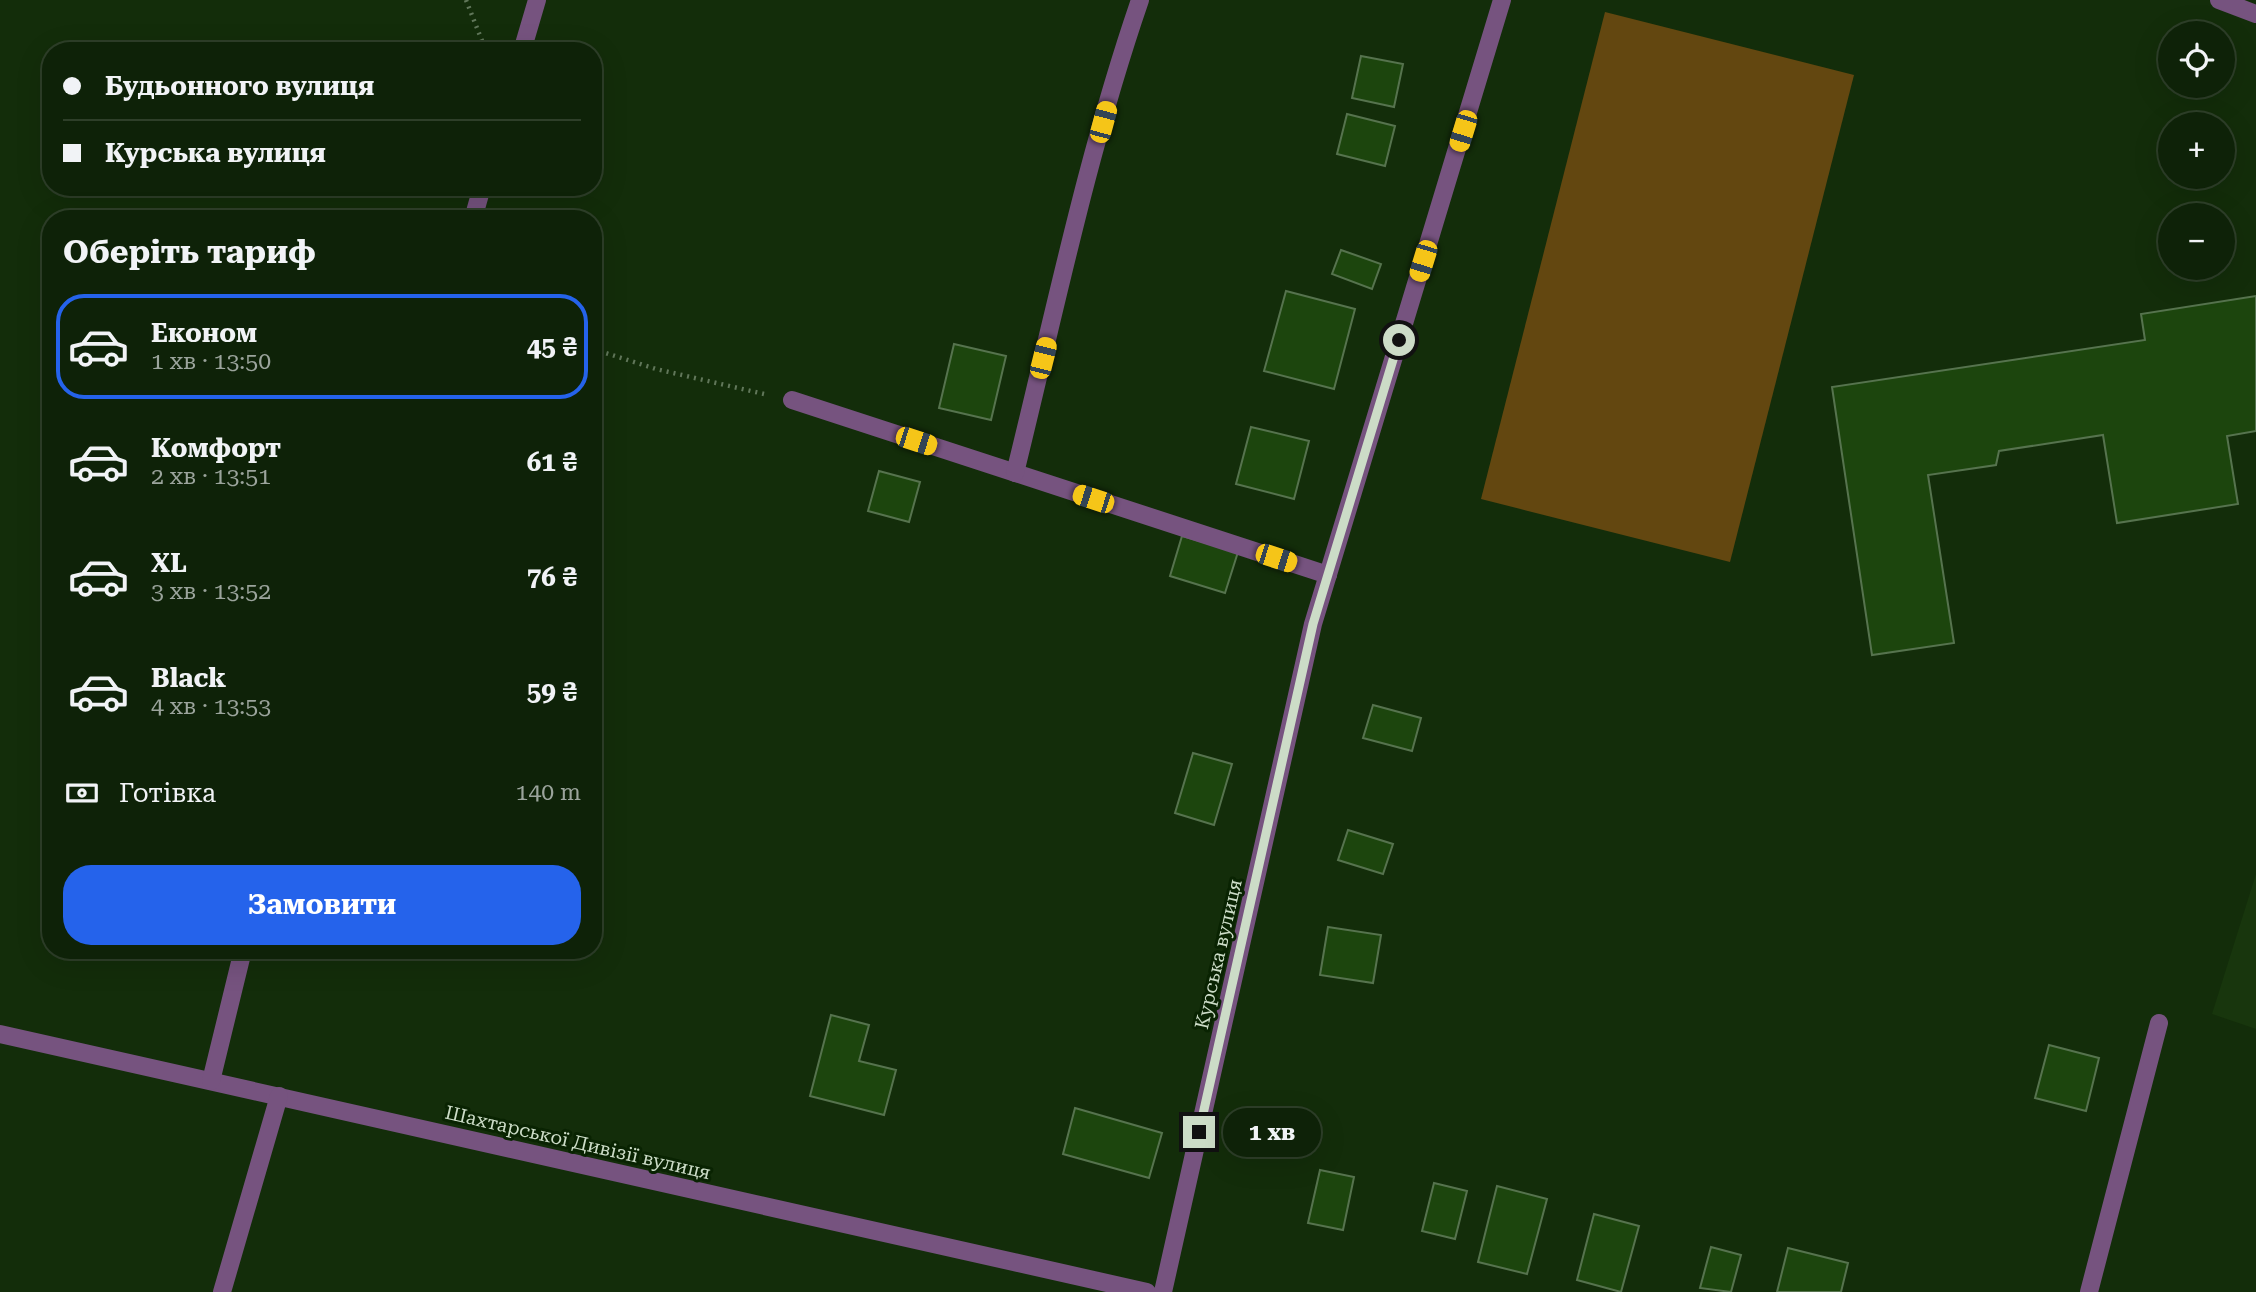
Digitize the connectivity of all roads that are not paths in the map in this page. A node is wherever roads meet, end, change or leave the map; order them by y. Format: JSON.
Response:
{"nodes":[{"id":1,"x":537,"y":0,"type":"edge"},
{"id":2,"x":1140,"y":0,"type":"edge"},
{"id":3,"x":1502,"y":0,"type":"edge"},
{"id":4,"x":2219,"y":0,"type":"edge"},
{"id":5,"x":2256,"y":14,"type":"edge"},
{"id":6,"x":525,"y":42,"type":"edge"},
{"id":7,"x":792,"y":400,"type":"road end"},
{"id":8,"x":1015,"y":473,"type":"junction"},
{"id":9,"x":1328,"y":575,"type":"junction"},
{"id":10,"x":241,"y":959,"type":"edge"},
{"id":11,"x":2159,"y":1023,"type":"dead end"},
{"id":12,"x":0,"y":1034,"type":"edge"},
{"id":13,"x":211,"y":1081,"type":"junction"},
{"id":14,"x":279,"y":1096,"type":"junction"},
{"id":15,"x":222,"y":1292,"type":"edge"},
{"id":16,"x":1147,"y":1292,"type":"edge"},
{"id":17,"x":1163,"y":1292,"type":"edge"},
{"id":18,"x":2090,"y":1292,"type":"edge"}],
"edges":[{"from":1,"to":6,"type":"street"},
{"from":2,"to":8,"type":"street"},
{"from":3,"to":9,"type":"street","name":"Курська вулиця"},
{"from":4,"to":5,"type":"street"},
{"from":7,"to":8,"type":"street"},
{"from":8,"to":9,"type":"street"},
{"from":9,"to":17,"type":"street","name":"Курська вулиця"},
{"from":10,"to":13,"type":"street"},
{"from":11,"to":18,"type":"street"},
{"from":12,"to":13,"type":"street","name":"Шахтарської Дивізії вулиця"},
{"from":13,"to":14,"type":"street","name":"Шахтарської Дивізії вулиця"},
{"from":14,"to":15,"type":"street"},
{"from":14,"to":16,"type":"street","name":"Шахтарської Дивізії вулиця"}]}
